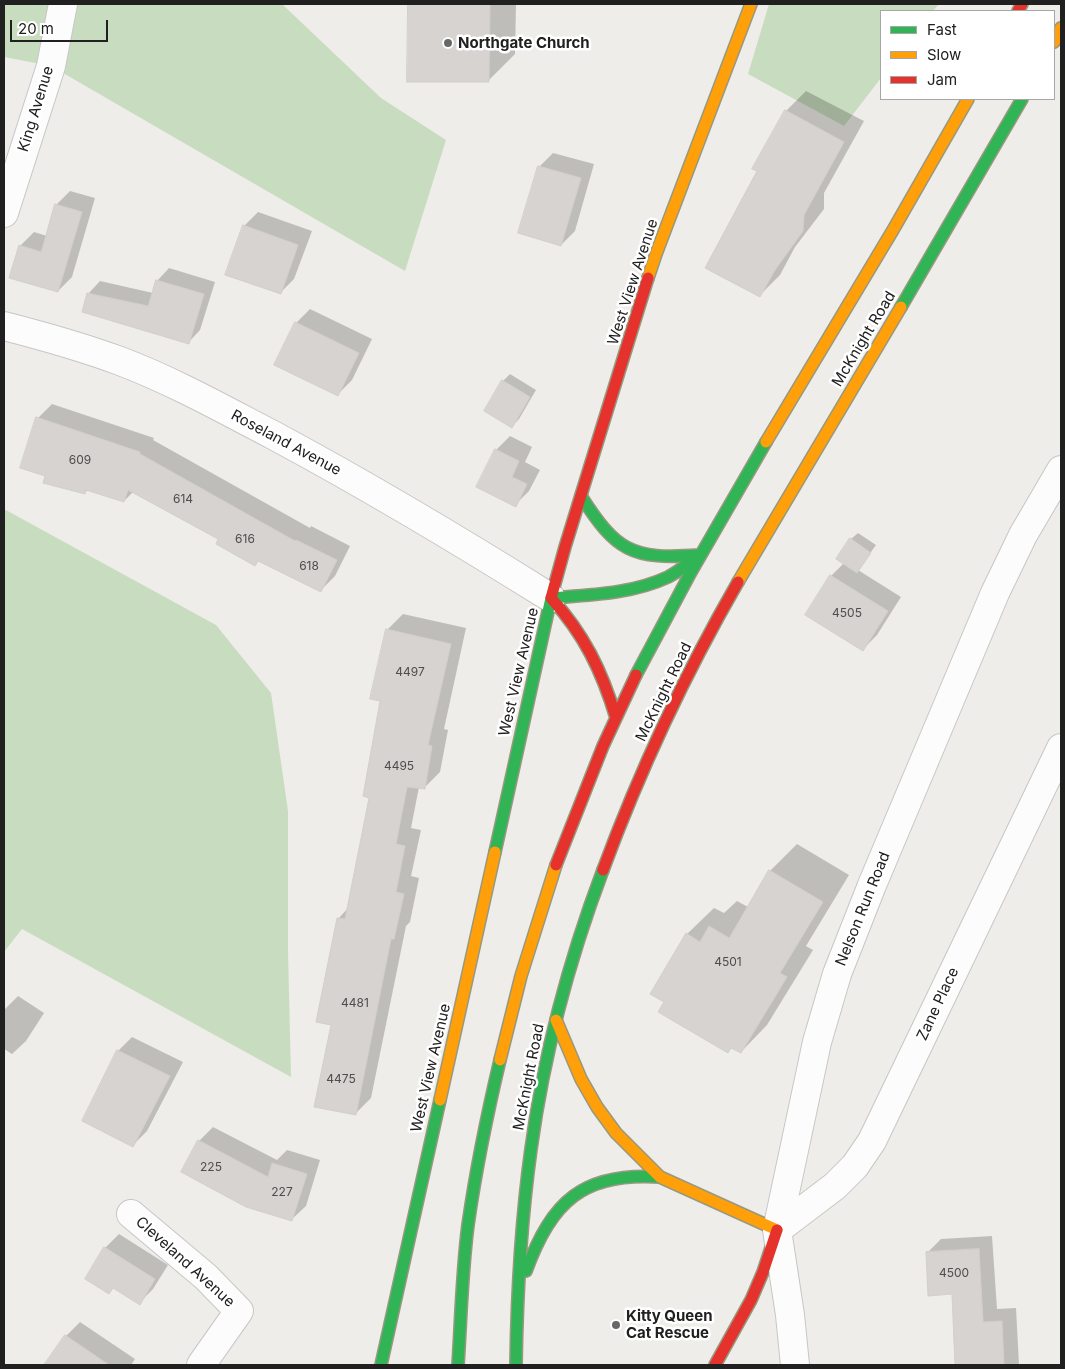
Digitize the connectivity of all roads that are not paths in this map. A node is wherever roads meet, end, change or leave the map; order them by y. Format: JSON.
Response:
{"nodes":[{"id":1,"x":63,"y":4,"type":"edge"},
{"id":2,"x":751,"y":4,"type":"edge"},
{"id":3,"x":1061,"y":28,"type":"edge"},
{"id":4,"x":1055,"y":40,"type":"edge"},
{"id":5,"x":967,"y":100,"type":"edge"},
{"id":6,"x":1021,"y":100,"type":"edge"},
{"id":7,"x":4,"y":213,"type":"edge"},
{"id":8,"x":4,"y":326,"type":"edge"},
{"id":9,"x":1061,"y":470,"type":"edge"},
{"id":10,"x":581,"y":496,"type":"junction"},
{"id":11,"x":700,"y":555,"type":"junction"},
{"id":12,"x":551,"y":598,"type":"junction"},
{"id":13,"x":616,"y":718,"type":"junction"},
{"id":14,"x":1061,"y":748,"type":"edge"},
{"id":15,"x":556,"y":1020,"type":"junction"},
{"id":16,"x":660,"y":1177,"type":"junction"},
{"id":17,"x":131,"y":1214,"type":"dead end"},
{"id":18,"x":776,"y":1230,"type":"junction"},
{"id":19,"x":516,"y":1300,"type":"junction"},
{"id":20,"x":201,"y":1365,"type":"edge"},
{"id":21,"x":381,"y":1365,"type":"edge"},
{"id":22,"x":458,"y":1365,"type":"edge"},
{"id":23,"x":516,"y":1365,"type":"edge"},
{"id":24,"x":715,"y":1365,"type":"edge"},
{"id":25,"x":795,"y":1365,"type":"edge"}],
"edges":[{"from":1,"to":7,"type":"street","name":"King Avenue"},
{"from":2,"to":10,"type":"main road","name":"West View Avenue"},
{"from":3,"to":4,"type":"main road"},
{"from":5,"to":11,"type":"main road","name":"McKnight Road"},
{"from":6,"to":15,"type":"main road","name":"McKnight Road"},
{"from":8,"to":12,"type":"street","name":"Roseland Avenue"},
{"from":9,"to":18,"type":"street","name":"Nelson Run Road"},
{"from":10,"to":11,"type":"main road"},
{"from":10,"to":12,"type":"main road","name":"West View Avenue"},
{"from":11,"to":12,"type":"main road"},
{"from":11,"to":13,"type":"main road","name":"McKnight Road"},
{"from":12,"to":13,"type":"main road"},
{"from":12,"to":21,"type":"main road","name":"West View Avenue"},
{"from":13,"to":22,"type":"main road","name":"McKnight Road"},
{"from":14,"to":18,"type":"street","name":"Zane Place"},
{"from":15,"to":16,"type":"main road"},
{"from":15,"to":19,"type":"main road","name":"McKnight Road"},
{"from":16,"to":18,"type":"main road"},
{"from":16,"to":19,"type":"main road"},
{"from":17,"to":20,"type":"street","name":"Cleveland Avenue"},
{"from":18,"to":24,"type":"main road","name":"Nelson Run Road"},
{"from":18,"to":25,"type":"street"},
{"from":19,"to":23,"type":"main road","name":"McKnight Road"}]}
